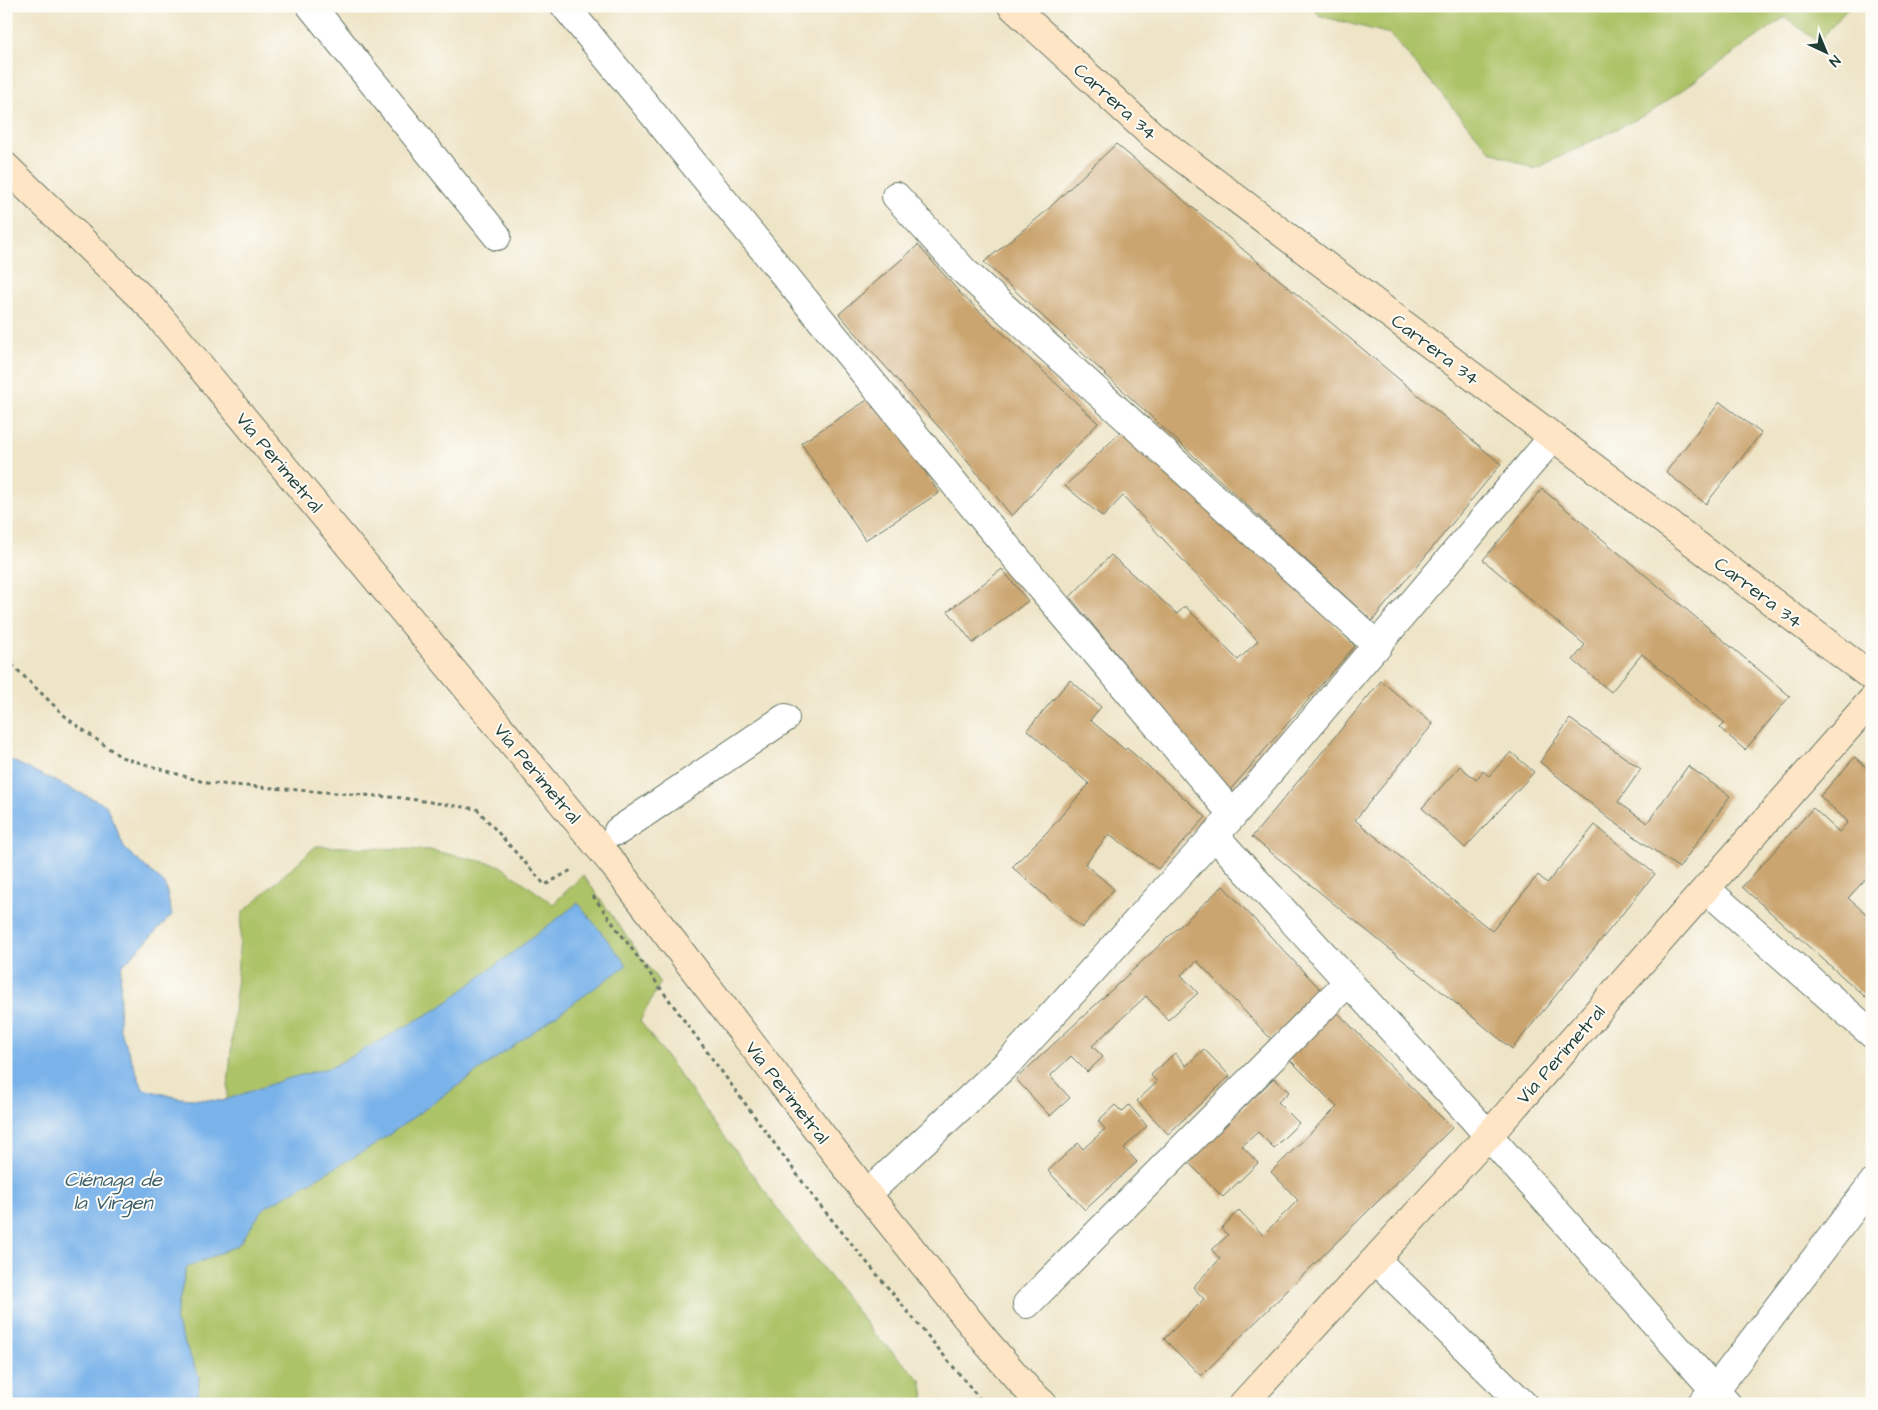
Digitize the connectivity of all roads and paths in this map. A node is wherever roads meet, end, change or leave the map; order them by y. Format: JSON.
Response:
{"nodes":[{"id":1,"x":311,"y":6,"type":"edge"},
{"id":2,"x":565,"y":6,"type":"edge"},
{"id":3,"x":1012,"y":6,"type":"edge"},
{"id":4,"x":6,"y":167,"type":"edge"},
{"id":5,"x":896,"y":196,"type":"dead end"},
{"id":6,"x":497,"y":236,"type":"dead end"},
{"id":7,"x":1553,"y":437,"type":"junction"},
{"id":8,"x":1378,"y":646,"type":"junction"},
{"id":9,"x":6,"y":659,"type":"edge"},
{"id":10,"x":1872,"y":677,"type":"edge"},
{"id":11,"x":1872,"y":700,"type":"edge"},
{"id":12,"x":785,"y":718,"type":"dead end"},
{"id":13,"x":1232,"y":815,"type":"junction"},
{"id":14,"x":618,"y":831,"type":"dead end"},
{"id":15,"x":1214,"y":835,"type":"junction"},
{"id":16,"x":578,"y":876,"type":"dead end"},
{"id":17,"x":1706,"y":889,"type":"junction"},
{"id":18,"x":590,"y":892,"type":"dead end"},
{"id":19,"x":1349,"y":981,"type":"junction"},
{"id":20,"x":1872,"y":1034,"type":"edge"},
{"id":21,"x":1488,"y":1136,"type":"junction"},
{"id":22,"x":1872,"y":1184,"type":"edge"},
{"id":23,"x":867,"y":1194,"type":"junction"},
{"id":24,"x":1376,"y":1260,"type":"junction"},
{"id":25,"x":1027,"y":1304,"type":"dead end"},
{"id":26,"x":1715,"y":1399,"type":"edge"},
{"id":27,"x":984,"y":1404,"type":"edge"},
{"id":28,"x":1043,"y":1404,"type":"edge"},
{"id":29,"x":1243,"y":1404,"type":"edge"},
{"id":30,"x":1523,"y":1404,"type":"edge"}],
"edges":[{"from":1,"to":6,"type":"street"},
{"from":2,"to":13,"type":"street"},
{"from":3,"to":7,"type":"street","name":"Carrera 34"},
{"from":4,"to":23,"type":"street","name":"Vía Perimetral"},
{"from":5,"to":8,"type":"street"},
{"from":7,"to":8,"type":"street"},
{"from":7,"to":10,"type":"street","name":"Carrera 34"},
{"from":8,"to":13,"type":"street"},
{"from":9,"to":16,"type":"path"},
{"from":11,"to":17,"type":"street","name":"Vía Perimetral"},
{"from":12,"to":14,"type":"street"},
{"from":13,"to":15,"type":"street"},
{"from":15,"to":19,"type":"street"},
{"from":15,"to":23,"type":"street"},
{"from":17,"to":20,"type":"street"},
{"from":17,"to":21,"type":"street","name":"Vía Perimetral"},
{"from":18,"to":27,"type":"path"},
{"from":19,"to":21,"type":"street"},
{"from":19,"to":25,"type":"street"},
{"from":21,"to":24,"type":"street","name":"Vía Perimetral"},
{"from":21,"to":26,"type":"street"},
{"from":22,"to":26,"type":"street"},
{"from":23,"to":28,"type":"street","name":"Vía Perimetral"},
{"from":24,"to":29,"type":"street","name":"Vía Perimetral"},
{"from":24,"to":30,"type":"street"}]}
